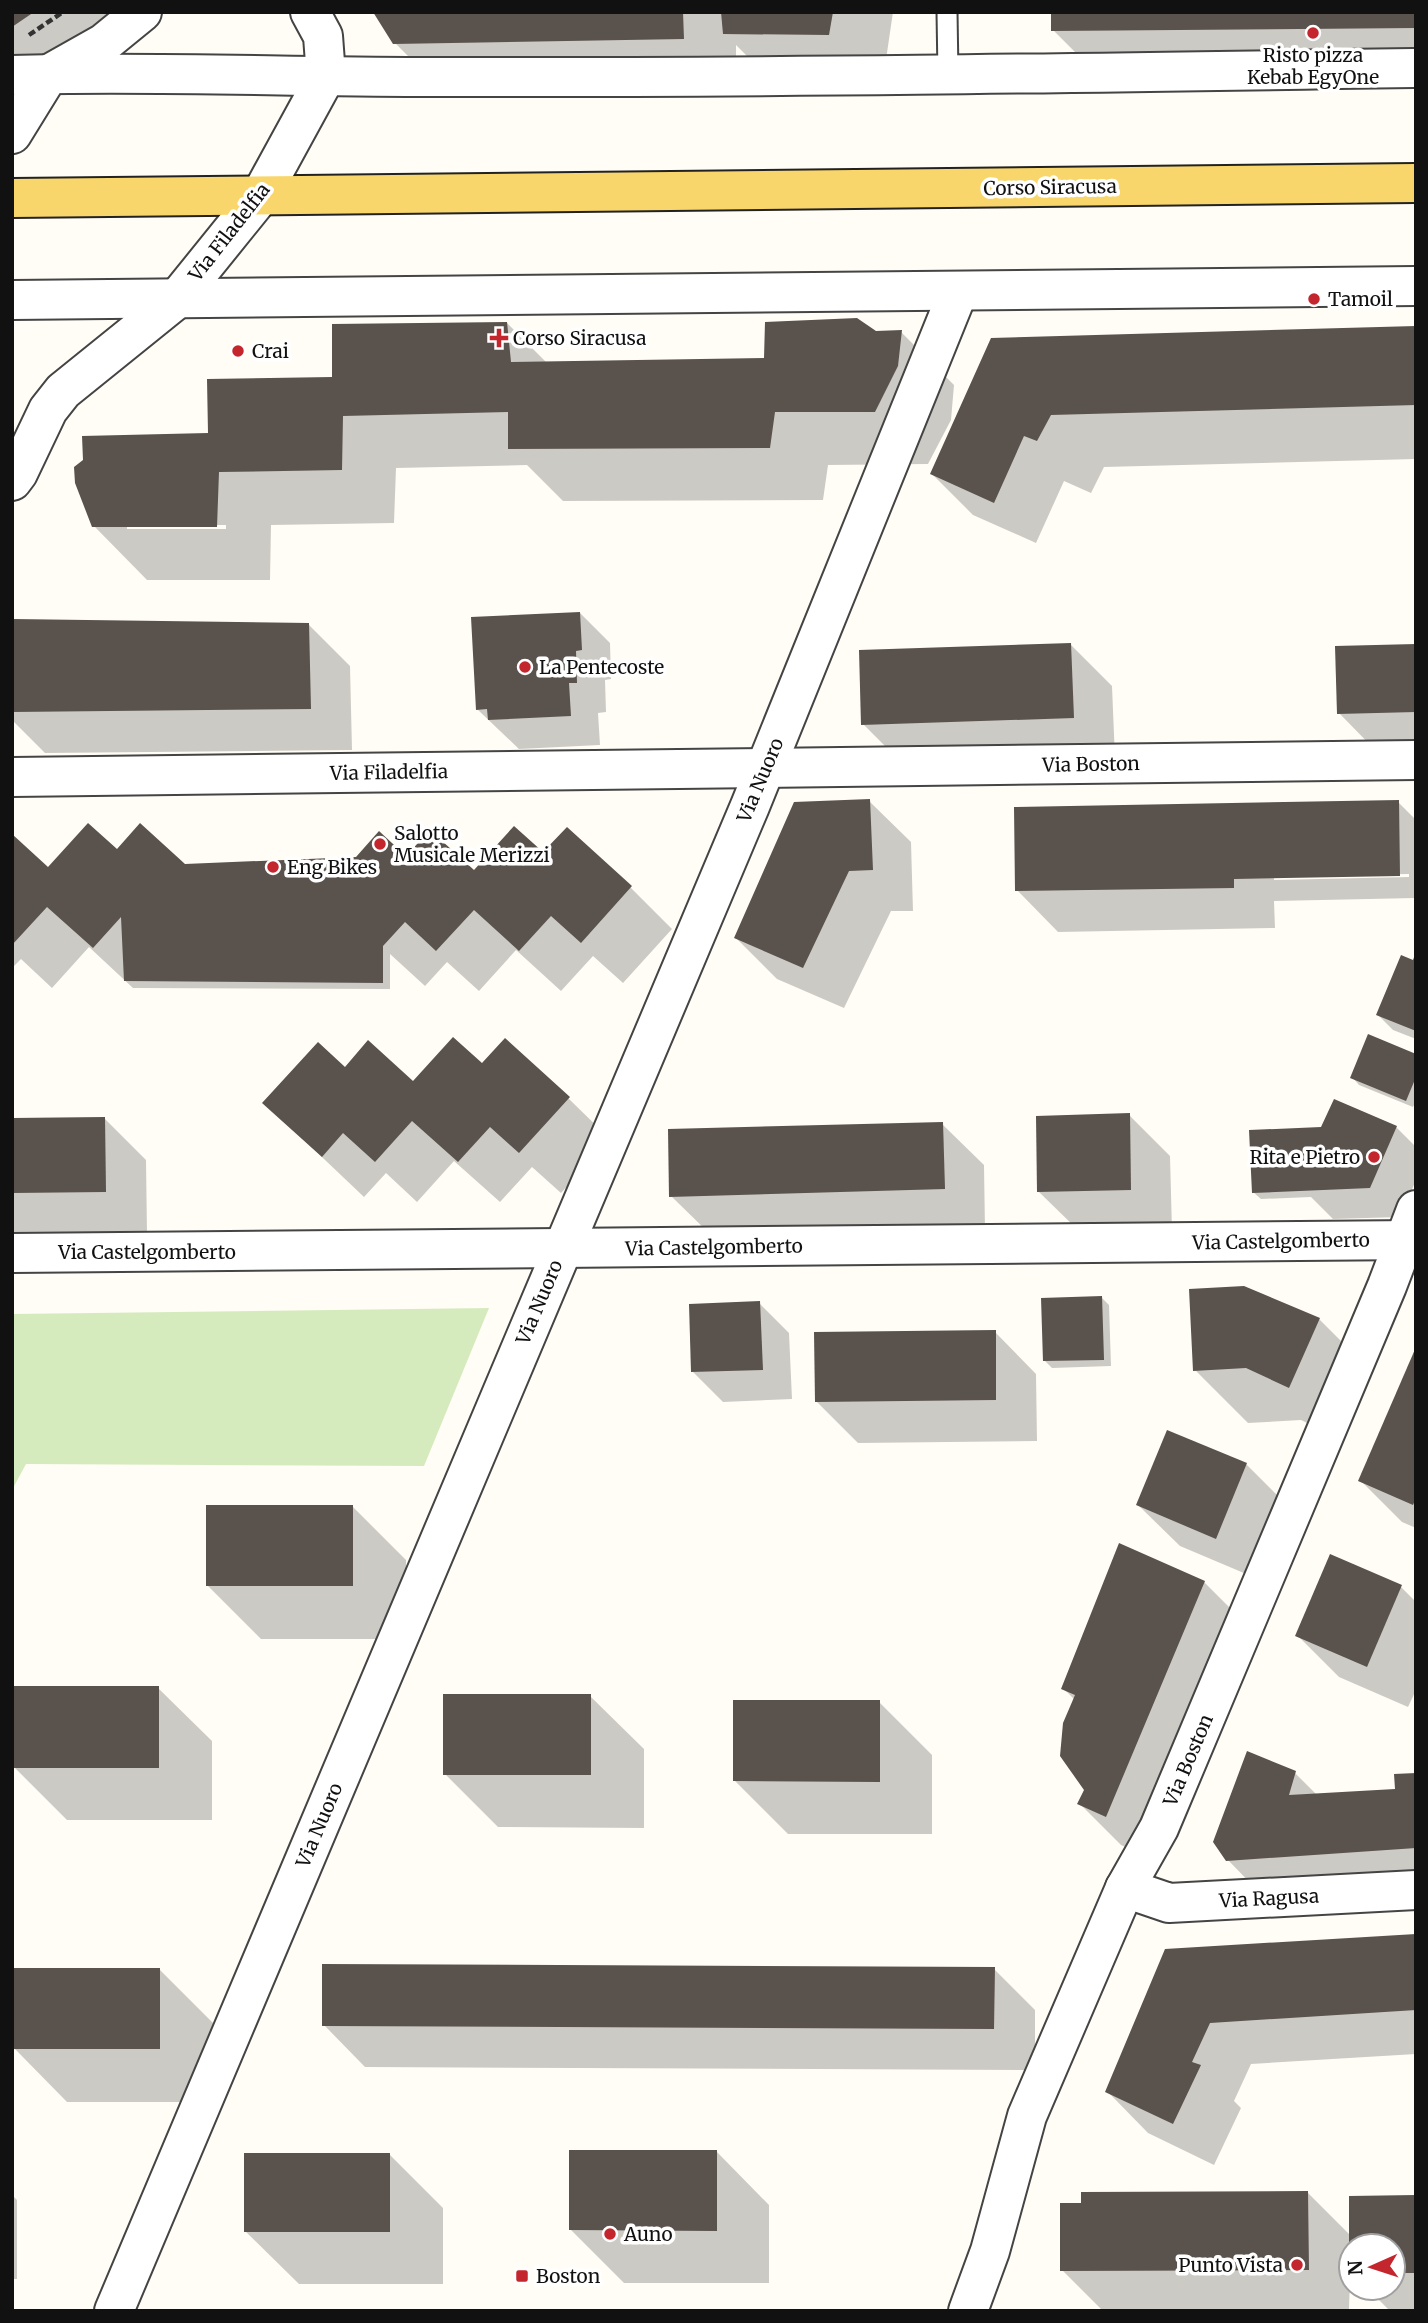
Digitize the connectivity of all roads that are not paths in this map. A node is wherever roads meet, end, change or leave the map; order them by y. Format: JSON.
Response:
{"nodes":[{"id":1,"x":142,"y":12,"type":"edge"},
{"id":2,"x":310,"y":12,"type":"edge"},
{"id":3,"x":947,"y":12,"type":"edge"},
{"id":4,"x":1416,"y":68,"type":"edge"},
{"id":5,"x":31,"y":74,"type":"edge"},
{"id":6,"x":947,"y":75,"type":"junction"},
{"id":7,"x":326,"y":76,"type":"junction"},
{"id":8,"x":12,"y":134,"type":"edge"},
{"id":9,"x":1416,"y":183,"type":"edge"},
{"id":10,"x":261,"y":195,"type":"junction"},
{"id":11,"x":12,"y":198,"type":"edge"},
{"id":12,"x":1416,"y":286,"type":"edge"},
{"id":13,"x":958,"y":292,"type":"junction"},
{"id":14,"x":177,"y":299,"type":"junction"},
{"id":15,"x":12,"y":300,"type":"edge"},
{"id":16,"x":12,"y":481,"type":"edge"},
{"id":17,"x":1416,"y":760,"type":"edge"},
{"id":18,"x":766,"y":767,"type":"junction"},
{"id":19,"x":12,"y":777,"type":"edge"},
{"id":20,"x":1412,"y":1230,"type":"edge"},
{"id":21,"x":562,"y":1248,"type":"junction"},
{"id":22,"x":12,"y":1253,"type":"edge"},
{"id":23,"x":1125,"y":1888,"type":"junction"},
{"id":24,"x":1416,"y":1891,"type":"edge"},
{"id":25,"x":114,"y":2311,"type":"edge"},
{"id":26,"x":968,"y":2311,"type":"edge"}],
"edges":[{"from":1,"to":5,"type":"street"},
{"from":2,"to":7,"type":"street"},
{"from":3,"to":6,"type":"lane"},
{"from":4,"to":6,"type":"street"},
{"from":5,"to":7,"type":"street"},
{"from":5,"to":8,"type":"street"},
{"from":6,"to":7,"type":"street"},
{"from":7,"to":10,"type":"street","name":"Via Filadelfia"},
{"from":9,"to":10,"type":"main road","name":"Corso Siracusa"},
{"from":10,"to":11,"type":"main road","name":"Corso Siracusa"},
{"from":10,"to":14,"type":"street","name":"Via Filadelfia"},
{"from":12,"to":13,"type":"street"},
{"from":13,"to":14,"type":"street"},
{"from":13,"to":18,"type":"street","name":"Via Nuoro"},
{"from":14,"to":15,"type":"street"},
{"from":14,"to":16,"type":"street","name":"Via Filadelfia"},
{"from":17,"to":18,"type":"street","name":"Via Boston"},
{"from":18,"to":19,"type":"street","name":"Via Filadelfia"},
{"from":18,"to":21,"type":"street","name":"Via Nuoro"},
{"from":20,"to":21,"type":"street","name":"Via Castelgomberto"},
{"from":20,"to":23,"type":"street","name":"Via Boston"},
{"from":21,"to":22,"type":"street","name":"Via Castelgomberto"},
{"from":21,"to":25,"type":"street","name":"Via Nuoro"},
{"from":23,"to":24,"type":"street","name":"Via Ragusa"},
{"from":23,"to":26,"type":"street","name":"Via Boston"}]}
